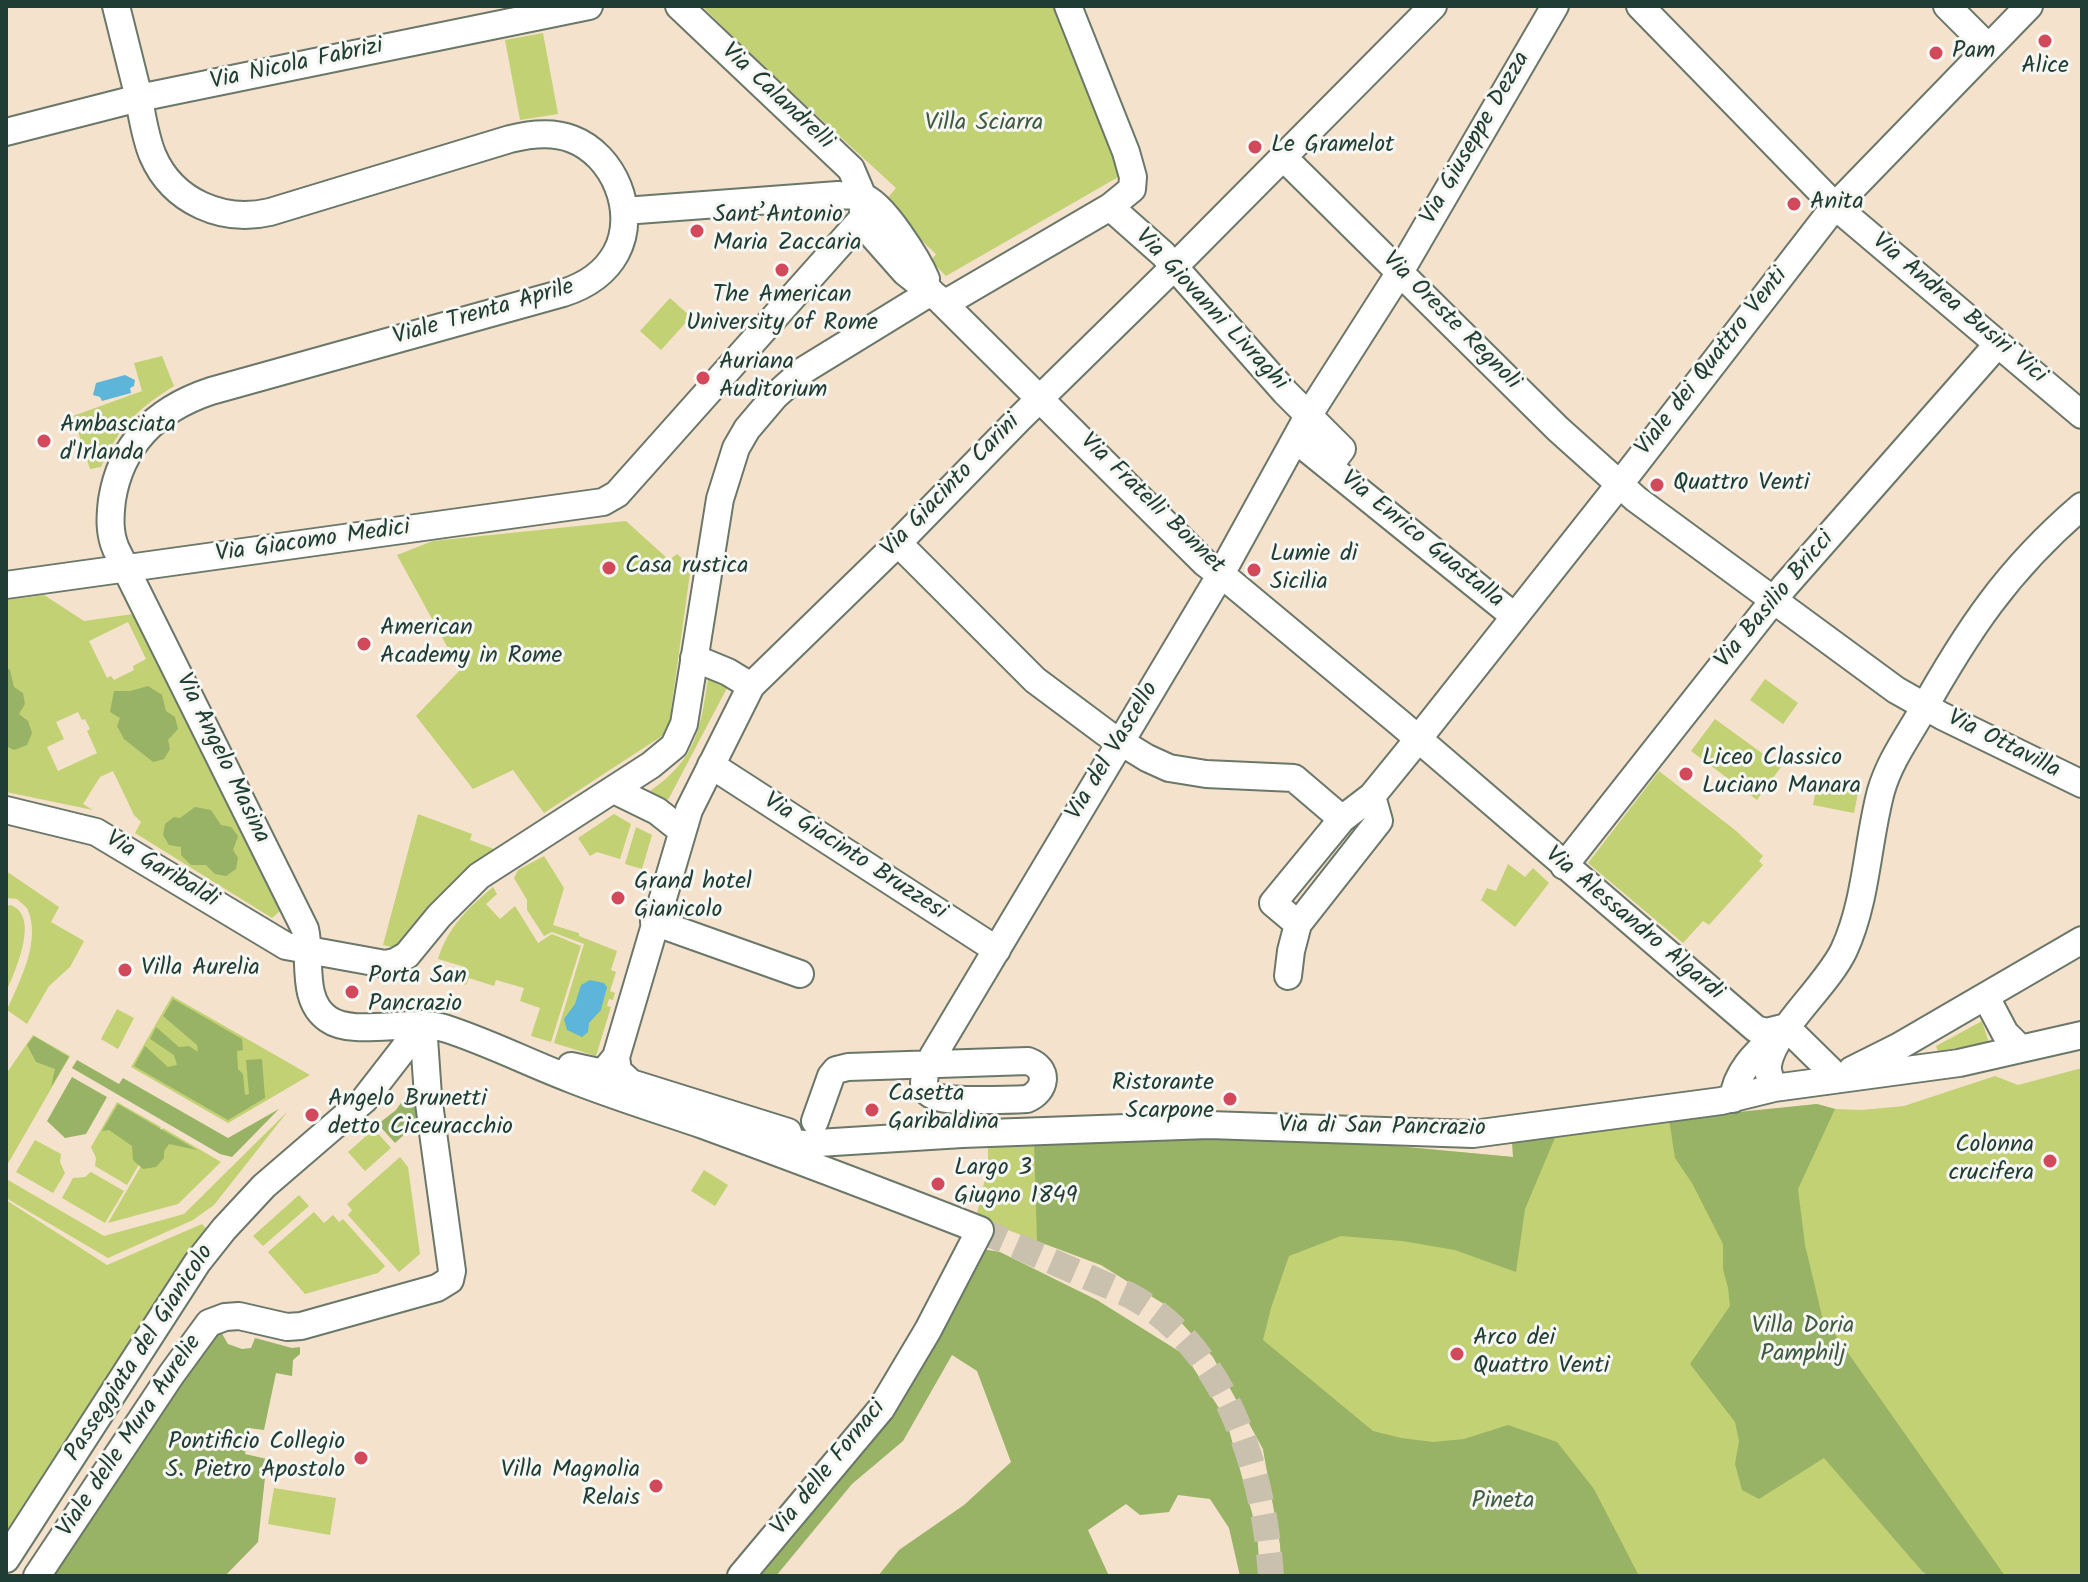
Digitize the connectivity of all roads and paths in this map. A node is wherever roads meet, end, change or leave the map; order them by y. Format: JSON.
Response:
{"nodes":[{"id":1,"x":116,"y":6,"type":"edge"},
{"id":2,"x":589,"y":6,"type":"edge"},
{"id":3,"x":679,"y":6,"type":"edge"},
{"id":4,"x":1068,"y":6,"type":"edge"},
{"id":5,"x":1433,"y":6,"type":"edge"},
{"id":6,"x":1555,"y":6,"type":"edge"},
{"id":7,"x":1640,"y":6,"type":"edge"},
{"id":8,"x":1947,"y":6,"type":"edge"},
{"id":9,"x":2029,"y":6,"type":"edge"},
{"id":10,"x":1988,"y":47,"type":"junction"},
{"id":11,"x":139,"y":98,"type":"junction"},
{"id":12,"x":6,"y":132,"type":"edge"},
{"id":13,"x":1283,"y":157,"type":"junction"},
{"id":14,"x":1835,"y":206,"type":"junction"},
{"id":15,"x":863,"y":207,"type":"junction"},
{"id":16,"x":1110,"y":207,"type":"junction"},
{"id":17,"x":624,"y":211,"type":"junction"},
{"id":18,"x":1174,"y":267,"type":"junction"},
{"id":19,"x":1400,"y":272,"type":"junction"},
{"id":20,"x":937,"y":298,"type":"junction"},
{"id":21,"x":1997,"y":345,"type":"junction"},
{"id":22,"x":1041,"y":398,"type":"junction"},
{"id":23,"x":2082,"y":415,"type":"edge"},
{"id":24,"x":1302,"y":428,"type":"junction"},
{"id":25,"x":1329,"y":466,"type":"joint"},
{"id":26,"x":1619,"y":484,"type":"junction"},
{"id":27,"x":2082,"y":506,"type":"edge"},
{"id":28,"x":898,"y":543,"type":"junction"},
{"id":29,"x":127,"y":568,"type":"junction"},
{"id":30,"x":1221,"y":574,"type":"junction"},
{"id":31,"x":6,"y":585,"type":"edge"},
{"id":32,"x":1773,"y":602,"type":"junction"},
{"id":33,"x":1514,"y":616,"type":"junction"},
{"id":34,"x":694,"y":658,"type":"junction"},
{"id":35,"x":751,"y":686,"type":"junction"},
{"id":36,"x":1925,"y":706,"type":"junction"},
{"id":37,"x":1418,"y":739,"type":"junction"},
{"id":38,"x":1120,"y":742,"type":"junction"},
{"id":39,"x":711,"y":765,"type":"junction"},
{"id":40,"x":2082,"y":784,"type":"edge"},
{"id":41,"x":614,"y":790,"type":"junction"},
{"id":42,"x":1372,"y":796,"type":"junction"},
{"id":43,"x":6,"y":810,"type":"edge"},
{"id":44,"x":1342,"y":819,"type":"junction"},
{"id":45,"x":681,"y":830,"type":"junction"},
{"id":46,"x":1564,"y":866,"type":"junction"},
{"id":47,"x":654,"y":922,"type":"junction"},
{"id":48,"x":1298,"y":924,"type":"junction"},
{"id":49,"x":2082,"y":940,"type":"edge"},
{"id":50,"x":997,"y":950,"type":"junction"},
{"id":51,"x":309,"y":951,"type":"junction"},
{"id":52,"x":800,"y":974,"type":"dead end"},
{"id":53,"x":1288,"y":976,"type":"dead end"},
{"id":54,"x":1986,"y":997,"type":"junction"},
{"id":55,"x":423,"y":1024,"type":"junction"},
{"id":56,"x":361,"y":1027,"type":"joint"},
{"id":57,"x":1786,"y":1027,"type":"junction"},
{"id":58,"x":2082,"y":1035,"type":"edge"},
{"id":59,"x":502,"y":1048,"type":"junction"},
{"id":60,"x":2020,"y":1048,"type":"junction"},
{"id":61,"x":616,"y":1057,"type":"junction"},
{"id":62,"x":929,"y":1063,"type":"junction"},
{"id":63,"x":1838,"y":1078,"type":"junction"},
{"id":64,"x":1774,"y":1088,"type":"junction"},
{"id":65,"x":1733,"y":1099,"type":"junction"},
{"id":66,"x":1015,"y":1100,"type":"junction"},
{"id":67,"x":641,"y":1103,"type":"junction"},
{"id":68,"x":812,"y":1131,"type":"junction"},
{"id":69,"x":1018,"y":1132,"type":"junction"},
{"id":70,"x":861,"y":1139,"type":"junction"},
{"id":71,"x":854,"y":1180,"type":"junction"},
{"id":72,"x":6,"y":1559,"type":"edge"},
{"id":73,"x":37,"y":1576,"type":"edge"},
{"id":74,"x":741,"y":1576,"type":"edge"}],
"edges":[{"from":1,"to":11,"type":"street","name":"Viale Trenta Aprile"},
{"from":2,"to":11,"type":"street","name":"Via Nicola Fabrizi"},
{"from":3,"to":15,"type":"street","name":"Via Calandrelli"},
{"from":4,"to":16,"type":"street"},
{"from":5,"to":13,"type":"street","name":"Via Giacinto Carini"},
{"from":6,"to":19,"type":"street","name":"Via Giuseppe Dezza"},
{"from":7,"to":14,"type":"street","name":"Via Andrea Busiri Vici"},
{"from":8,"to":10,"type":"street"},
{"from":9,"to":10,"type":"street","name":"Viale dei Quattro Venti"},
{"from":10,"to":14,"type":"street","name":"Viale dei Quattro Venti"},
{"from":11,"to":12,"type":"street","name":"Via Nicola Fabrizi"},
{"from":11,"to":17,"type":"street","name":"Viale Trenta Aprile"},
{"from":13,"to":18,"type":"street","name":"Via Giacinto Carini"},
{"from":13,"to":19,"type":"street","name":"Via Oreste Regnoli"},
{"from":14,"to":21,"type":"street","name":"Via Andrea Busiri Vici"},
{"from":14,"to":26,"type":"street","name":"Viale dei Quattro Venti"},
{"from":15,"to":17,"type":"street"},
{"from":15,"to":20,"type":"street","name":"Via Calandrelli"},
{"from":15,"to":29,"type":"street","name":"Via Giacomo Medici"},
{"from":16,"to":18,"type":"street","name":"Via Giovanni Livraghi"},
{"from":16,"to":20,"type":"street"},
{"from":17,"to":29,"type":"street","name":"Viale Trenta Aprile"},
{"from":18,"to":22,"type":"street","name":"Via Giacinto Carini"},
{"from":18,"to":24,"type":"street","name":"Via Giovanni Livraghi"},
{"from":19,"to":24,"type":"street","name":"Via del Vascello"},
{"from":19,"to":26,"type":"street","name":"Via Oreste Regnoli"},
{"from":20,"to":22,"type":"street","name":"Via Fratelli Bonnet"},
{"from":20,"to":34,"type":"street"},
{"from":21,"to":23,"type":"street","name":"Via Andrea Busiri Vici"},
{"from":21,"to":32,"type":"street","name":"Via Basilio Bricci"},
{"from":22,"to":28,"type":"street","name":"Via Giacinto Carini"},
{"from":22,"to":30,"type":"street","name":"Via Fratelli Bonnet"},
{"from":24,"to":25,"type":"street","name":"Via Giovanni Livraghi"},
{"from":24,"to":30,"type":"street","name":"Via del Vascello"},
{"from":25,"to":33,"type":"street","name":"Via Enrico Guastalla"},
{"from":26,"to":32,"type":"street","name":"Via Oreste Regnoli"},
{"from":26,"to":33,"type":"street","name":"Viale dei Quattro Venti"},
{"from":27,"to":36,"type":"street"},
{"from":28,"to":35,"type":"street","name":"Via Giacinto Carini"},
{"from":28,"to":38,"type":"street"},
{"from":29,"to":31,"type":"street","name":"Via Giacomo Medici"},
{"from":29,"to":51,"type":"street","name":"Via Angelo Masina"},
{"from":30,"to":37,"type":"street","name":"Via Fratelli Bonnet"},
{"from":30,"to":38,"type":"street","name":"Via del Vascello"},
{"from":32,"to":36,"type":"street","name":"Via Ottavilla"},
{"from":32,"to":46,"type":"street","name":"Via Basilio Bricci"},
{"from":33,"to":37,"type":"street","name":"Viale dei Quattro Venti"},
{"from":34,"to":35,"type":"street"},
{"from":34,"to":41,"type":"street"},
{"from":35,"to":39,"type":"street","name":"Via Giacinto Carini"},
{"from":36,"to":40,"type":"street","name":"Via Ottavilla"},
{"from":36,"to":57,"type":"street"},
{"from":37,"to":42,"type":"street","name":"Viale dei Quattro Venti"},
{"from":37,"to":46,"type":"street","name":"Via Alessandro Algardi"},
{"from":38,"to":44,"type":"street"},
{"from":38,"to":50,"type":"street","name":"Via del Vascello"},
{"from":39,"to":45,"type":"street","name":"Via Giacinto Carini"},
{"from":39,"to":50,"type":"street","name":"Via Giacinto Bruzzesi"},
{"from":41,"to":45,"type":"street"},
{"from":41,"to":51,"type":"street","name":"Via Garibaldi"},
{"from":42,"to":44,"type":"street"},
{"from":42,"to":48,"type":"street"},
{"from":43,"to":51,"type":"street","name":"Via Garibaldi"},
{"from":44,"to":48,"type":"street"},
{"from":45,"to":47,"type":"street","name":"Via Giacinto Carini"},
{"from":46,"to":57,"type":"street","name":"Via Alessandro Algardi"},
{"from":47,"to":52,"type":"street"},
{"from":47,"to":61,"type":"street","name":"Via Giacinto Carini"},
{"from":48,"to":53,"type":"street"},
{"from":49,"to":54,"type":"street"},
{"from":50,"to":62,"type":"street","name":"Via del Vascello"},
{"from":51,"to":56,"type":"street","name":"Via Angelo Masina"},
{"from":54,"to":60,"type":"street"},
{"from":54,"to":63,"type":"street"},
{"from":55,"to":56,"type":"street","name":"Via di San Pancrazio"},
{"from":55,"to":59,"type":"street","name":"Via di San Pancrazio"},
{"from":55,"to":72,"type":"street","name":"Passeggiata del Gianicolo"},
{"from":55,"to":73,"type":"street","name":"Viale delle Mura Aurelie"},
{"from":57,"to":63,"type":"street"},
{"from":57,"to":64,"type":"street"},
{"from":57,"to":65,"type":"street"},
{"from":58,"to":60,"type":"street","name":"Via di San Pancrazio"},
{"from":59,"to":61,"type":"street","name":"Via di San Pancrazio"},
{"from":59,"to":67,"type":"street","name":"Via di San Pancrazio"},
{"from":60,"to":63,"type":"street","name":"Via di San Pancrazio"},
{"from":61,"to":68,"type":"street","name":"Via di San Pancrazio"},
{"from":62,"to":66,"type":"street"},
{"from":62,"to":66,"type":"street"},
{"from":62,"to":68,"type":"street"},
{"from":63,"to":64,"type":"street","name":"Via di San Pancrazio"},
{"from":64,"to":65,"type":"street","name":"Via di San Pancrazio"},
{"from":65,"to":69,"type":"street","name":"Via di San Pancrazio"},
{"from":66,"to":69,"type":"street"},
{"from":67,"to":68,"type":"street","name":"Via di San Pancrazio"},
{"from":67,"to":71,"type":"street","name":"Via di San Pancrazio"},
{"from":68,"to":70,"type":"street","name":"Via di San Pancrazio"},
{"from":68,"to":71,"type":"street","name":"Via di San Pancrazio"},
{"from":69,"to":70,"type":"street","name":"Via di San Pancrazio"},
{"from":70,"to":71,"type":"street"},
{"from":71,"to":74,"type":"street","name":"Via delle Fornaci"}]}
